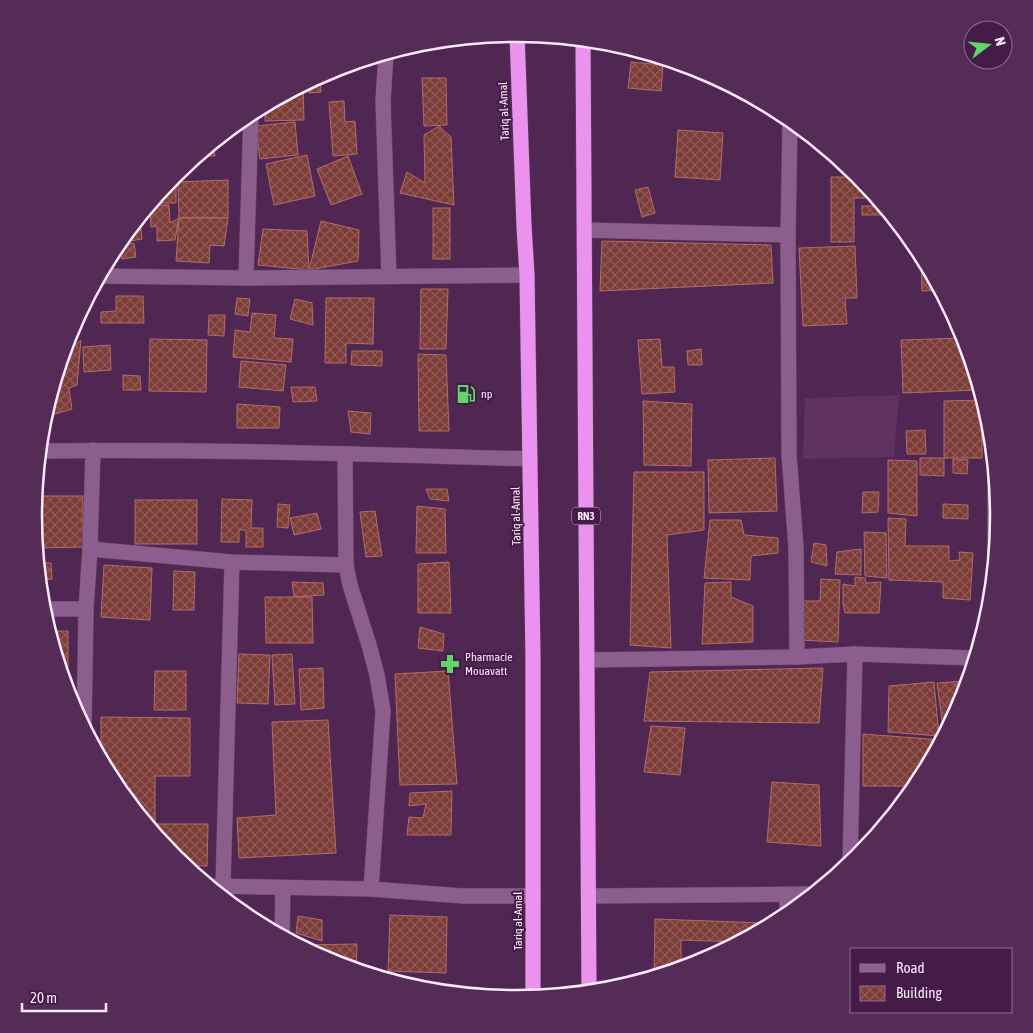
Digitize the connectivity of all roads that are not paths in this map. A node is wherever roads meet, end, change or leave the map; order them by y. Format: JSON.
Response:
{"nodes":[{"id":1,"x":517,"y":42,"type":"edge"},
{"id":2,"x":583,"y":48,"type":"edge"},
{"id":3,"x":386,"y":62,"type":"edge"},
{"id":4,"x":251,"y":124,"type":"edge"},
{"id":5,"x":790,"y":129,"type":"edge"},
{"id":6,"x":585,"y":230,"type":"junction"},
{"id":7,"x":788,"y":235,"type":"junction"},
{"id":8,"x":108,"y":276,"type":"edge"},
{"id":9,"x":389,"y":276,"type":"junction"},
{"id":10,"x":527,"y":276,"type":"junction"},
{"id":11,"x":246,"y":278,"type":"junction"},
{"id":12,"x":93,"y":450,"type":"junction"},
{"id":13,"x":48,"y":451,"type":"edge"},
{"id":14,"x":345,"y":454,"type":"junction"},
{"id":15,"x":530,"y":459,"type":"junction"},
{"id":16,"x":90,"y":549,"type":"junction"},
{"id":17,"x":232,"y":562,"type":"junction"},
{"id":18,"x":346,"y":565,"type":"junction"},
{"id":19,"x":86,"y":608,"type":"junction"},
{"id":20,"x":52,"y":609,"type":"edge"},
{"id":21,"x":855,"y":654,"type":"junction"},
{"id":22,"x":797,"y":657,"type":"junction"},
{"id":23,"x":968,"y":658,"type":"edge"},
{"id":24,"x":587,"y":660,"type":"junction"},
{"id":25,"x":84,"y":710,"type":"edge"},
{"id":26,"x":850,"y":854,"type":"edge"},
{"id":27,"x":216,"y":883,"type":"edge"},
{"id":28,"x":220,"y":886,"type":"edge"},
{"id":29,"x":283,"y":888,"type":"junction"},
{"id":30,"x":371,"y":889,"type":"junction"},
{"id":31,"x":803,"y":894,"type":"edge"},
{"id":32,"x":787,"y":895,"type":"junction"},
{"id":33,"x":533,"y":896,"type":"junction"},
{"id":34,"x":589,"y":896,"type":"junction"},
{"id":35,"x":787,"y":906,"type":"edge"},
{"id":36,"x":282,"y":929,"type":"edge"},
{"id":37,"x":589,"y":984,"type":"edge"},
{"id":38,"x":533,"y":989,"type":"edge"}],
"edges":[{"from":1,"to":10,"type":"highway","name":"Tariq al-Amal"},
{"from":2,"to":6,"type":"highway","number":"RN3"},
{"from":3,"to":9,"type":"street"},
{"from":4,"to":11,"type":"street"},
{"from":5,"to":7,"type":"street"},
{"from":6,"to":7,"type":"street"},
{"from":6,"to":24,"type":"highway","number":"RN3"},
{"from":7,"to":22,"type":"street"},
{"from":8,"to":11,"type":"street"},
{"from":9,"to":10,"type":"street"},
{"from":9,"to":11,"type":"street"},
{"from":10,"to":15,"type":"highway","name":"Tariq al-Amal"},
{"from":12,"to":13,"type":"street"},
{"from":12,"to":14,"type":"street"},
{"from":12,"to":16,"type":"street"},
{"from":14,"to":15,"type":"street"},
{"from":14,"to":18,"type":"street"},
{"from":15,"to":33,"type":"highway","name":"Tariq al-Amal"},
{"from":16,"to":17,"type":"street"},
{"from":16,"to":19,"type":"street"},
{"from":17,"to":18,"type":"street"},
{"from":17,"to":27,"type":"street"},
{"from":18,"to":30,"type":"street"},
{"from":19,"to":20,"type":"street"},
{"from":19,"to":25,"type":"street"},
{"from":21,"to":22,"type":"street"},
{"from":21,"to":23,"type":"street"},
{"from":21,"to":26,"type":"street"},
{"from":22,"to":24,"type":"street"},
{"from":24,"to":34,"type":"highway","number":"RN3"},
{"from":28,"to":29,"type":"street"},
{"from":29,"to":30,"type":"street"},
{"from":29,"to":36,"type":"street"},
{"from":30,"to":33,"type":"street"},
{"from":31,"to":32,"type":"street"},
{"from":32,"to":34,"type":"street"},
{"from":32,"to":35,"type":"street"},
{"from":33,"to":38,"type":"highway","name":"Tariq al-Amal"},
{"from":34,"to":37,"type":"highway","number":"RN3"}]}
